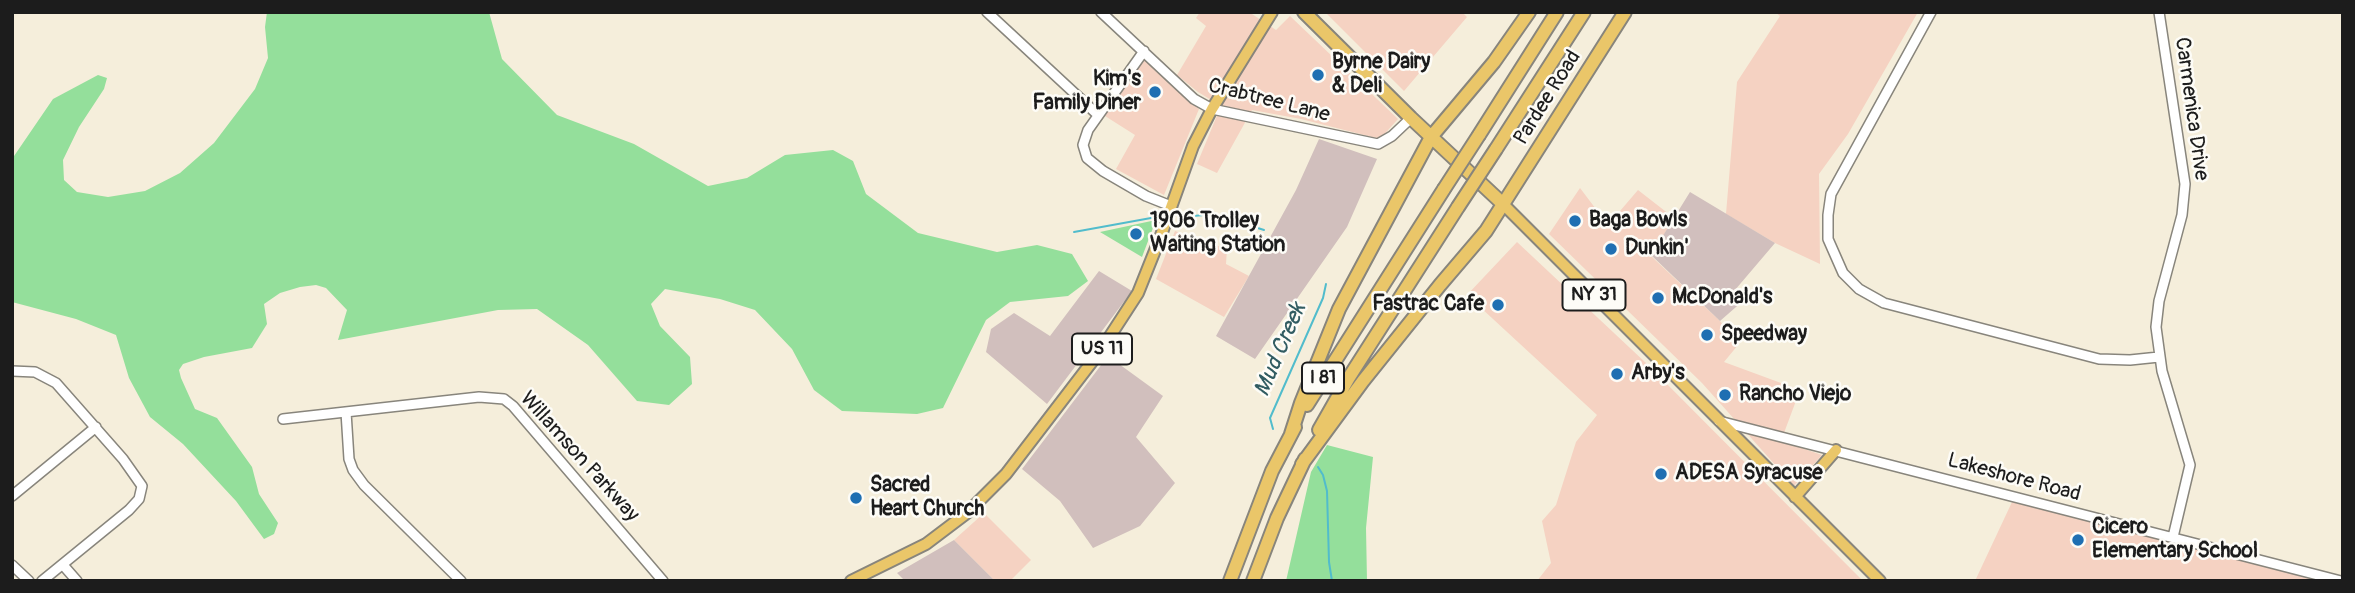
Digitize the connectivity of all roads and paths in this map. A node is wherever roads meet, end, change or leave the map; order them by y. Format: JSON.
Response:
{"nodes":[{"id":1,"x":987,"y":12,"type":"edge"},
{"id":2,"x":1101,"y":12,"type":"edge"},
{"id":3,"x":1272,"y":12,"type":"edge"},
{"id":4,"x":1304,"y":12,"type":"edge"},
{"id":5,"x":1529,"y":12,"type":"edge"},
{"id":6,"x":1557,"y":12,"type":"edge"},
{"id":7,"x":1584,"y":12,"type":"edge"},
{"id":8,"x":1622,"y":12,"type":"edge"},
{"id":9,"x":1931,"y":12,"type":"edge"},
{"id":10,"x":2159,"y":12,"type":"edge"},
{"id":11,"x":1144,"y":51,"type":"junction"},
{"id":12,"x":1212,"y":109,"type":"junction"},
{"id":13,"x":1098,"y":115,"type":"junction"},
{"id":14,"x":1411,"y":118,"type":"junction"},
{"id":15,"x":1431,"y":137,"type":"junction"},
{"id":16,"x":1501,"y":202,"type":"junction"},
{"id":17,"x":1171,"y":206,"type":"junction"},
{"id":18,"x":2159,"y":357,"type":"junction"},
{"id":19,"x":12,"y":371,"type":"edge"},
{"id":20,"x":346,"y":412,"type":"junction"},
{"id":21,"x":283,"y":419,"type":"dead end"},
{"id":22,"x":1719,"y":421,"type":"junction"},
{"id":23,"x":96,"y":427,"type":"junction"},
{"id":24,"x":1291,"y":434,"type":"junction"},
{"id":25,"x":1836,"y":450,"type":"junction"},
{"id":26,"x":1302,"y":464,"type":"junction"},
{"id":27,"x":12,"y":496,"type":"edge"},
{"id":28,"x":1795,"y":497,"type":"junction"},
{"id":29,"x":2172,"y":537,"type":"junction"},
{"id":30,"x":12,"y":565,"type":"edge"},
{"id":31,"x":63,"y":565,"type":"junction"},
{"id":32,"x":29,"y":581,"type":"edge"},
{"id":33,"x":42,"y":581,"type":"edge"},
{"id":34,"x":77,"y":581,"type":"edge"},
{"id":35,"x":461,"y":581,"type":"edge"},
{"id":36,"x":663,"y":581,"type":"edge"},
{"id":37,"x":851,"y":581,"type":"edge"},
{"id":38,"x":1230,"y":581,"type":"edge"},
{"id":39,"x":1253,"y":581,"type":"edge"},
{"id":40,"x":1880,"y":581,"type":"edge"},
{"id":41,"x":2341,"y":581,"type":"edge"}],
"edges":[{"from":1,"to":13,"type":"street"},
{"from":2,"to":11,"type":"street","name":"Crabtree Lane"},
{"from":3,"to":12,"type":"main road","number":"US 11"},
{"from":4,"to":14,"type":"highway","number":"NY 31"},
{"from":5,"to":15,"type":"highway"},
{"from":6,"to":24,"type":"highway","number":"I 81","bridge":true},
{"from":7,"to":26,"type":"highway","number":"I 81","bridge":true},
{"from":8,"to":16,"type":"highway","name":"Pardee Road"},
{"from":9,"to":18,"type":"street"},
{"from":10,"to":18,"type":"street","name":"Carmenica Drive"},
{"from":11,"to":12,"type":"street","name":"Crabtree Lane"},
{"from":11,"to":13,"type":"street"},
{"from":12,"to":14,"type":"street","name":"Crabtree Lane"},
{"from":12,"to":17,"type":"main road","number":"US 11"},
{"from":13,"to":17,"type":"street"},
{"from":14,"to":15,"type":"highway","number":"NY 31"},
{"from":15,"to":16,"type":"highway","number":"NY 31"},
{"from":15,"to":24,"type":"highway"},
{"from":16,"to":22,"type":"main road","number":"NY 31"},
{"from":16,"to":26,"type":"highway","name":"Pardee Road"},
{"from":17,"to":37,"type":"main road","number":"US 11"},
{"from":18,"to":29,"type":"street","name":"Carmenica Drive"},
{"from":19,"to":23,"type":"street"},
{"from":20,"to":21,"type":"street","name":"Willamson Parkway"},
{"from":20,"to":35,"type":"street"},
{"from":20,"to":36,"type":"street","name":"Willamson Parkway"},
{"from":22,"to":25,"type":"street","name":"Lakeshore Road"},
{"from":22,"to":28,"type":"main road","number":"NY 31"},
{"from":23,"to":27,"type":"street"},
{"from":23,"to":31,"type":"street"},
{"from":24,"to":38,"type":"highway","number":"I 81"},
{"from":25,"to":28,"type":"main road"},
{"from":25,"to":29,"type":"street","name":"Lakeshore Road"},
{"from":26,"to":39,"type":"highway","number":"I 81"},
{"from":28,"to":40,"type":"main road","number":"NY 31"},
{"from":29,"to":41,"type":"street","name":"Lakeshore Road"},
{"from":30,"to":32,"type":"street"},
{"from":31,"to":33,"type":"street"},
{"from":31,"to":34,"type":"street"}]}
